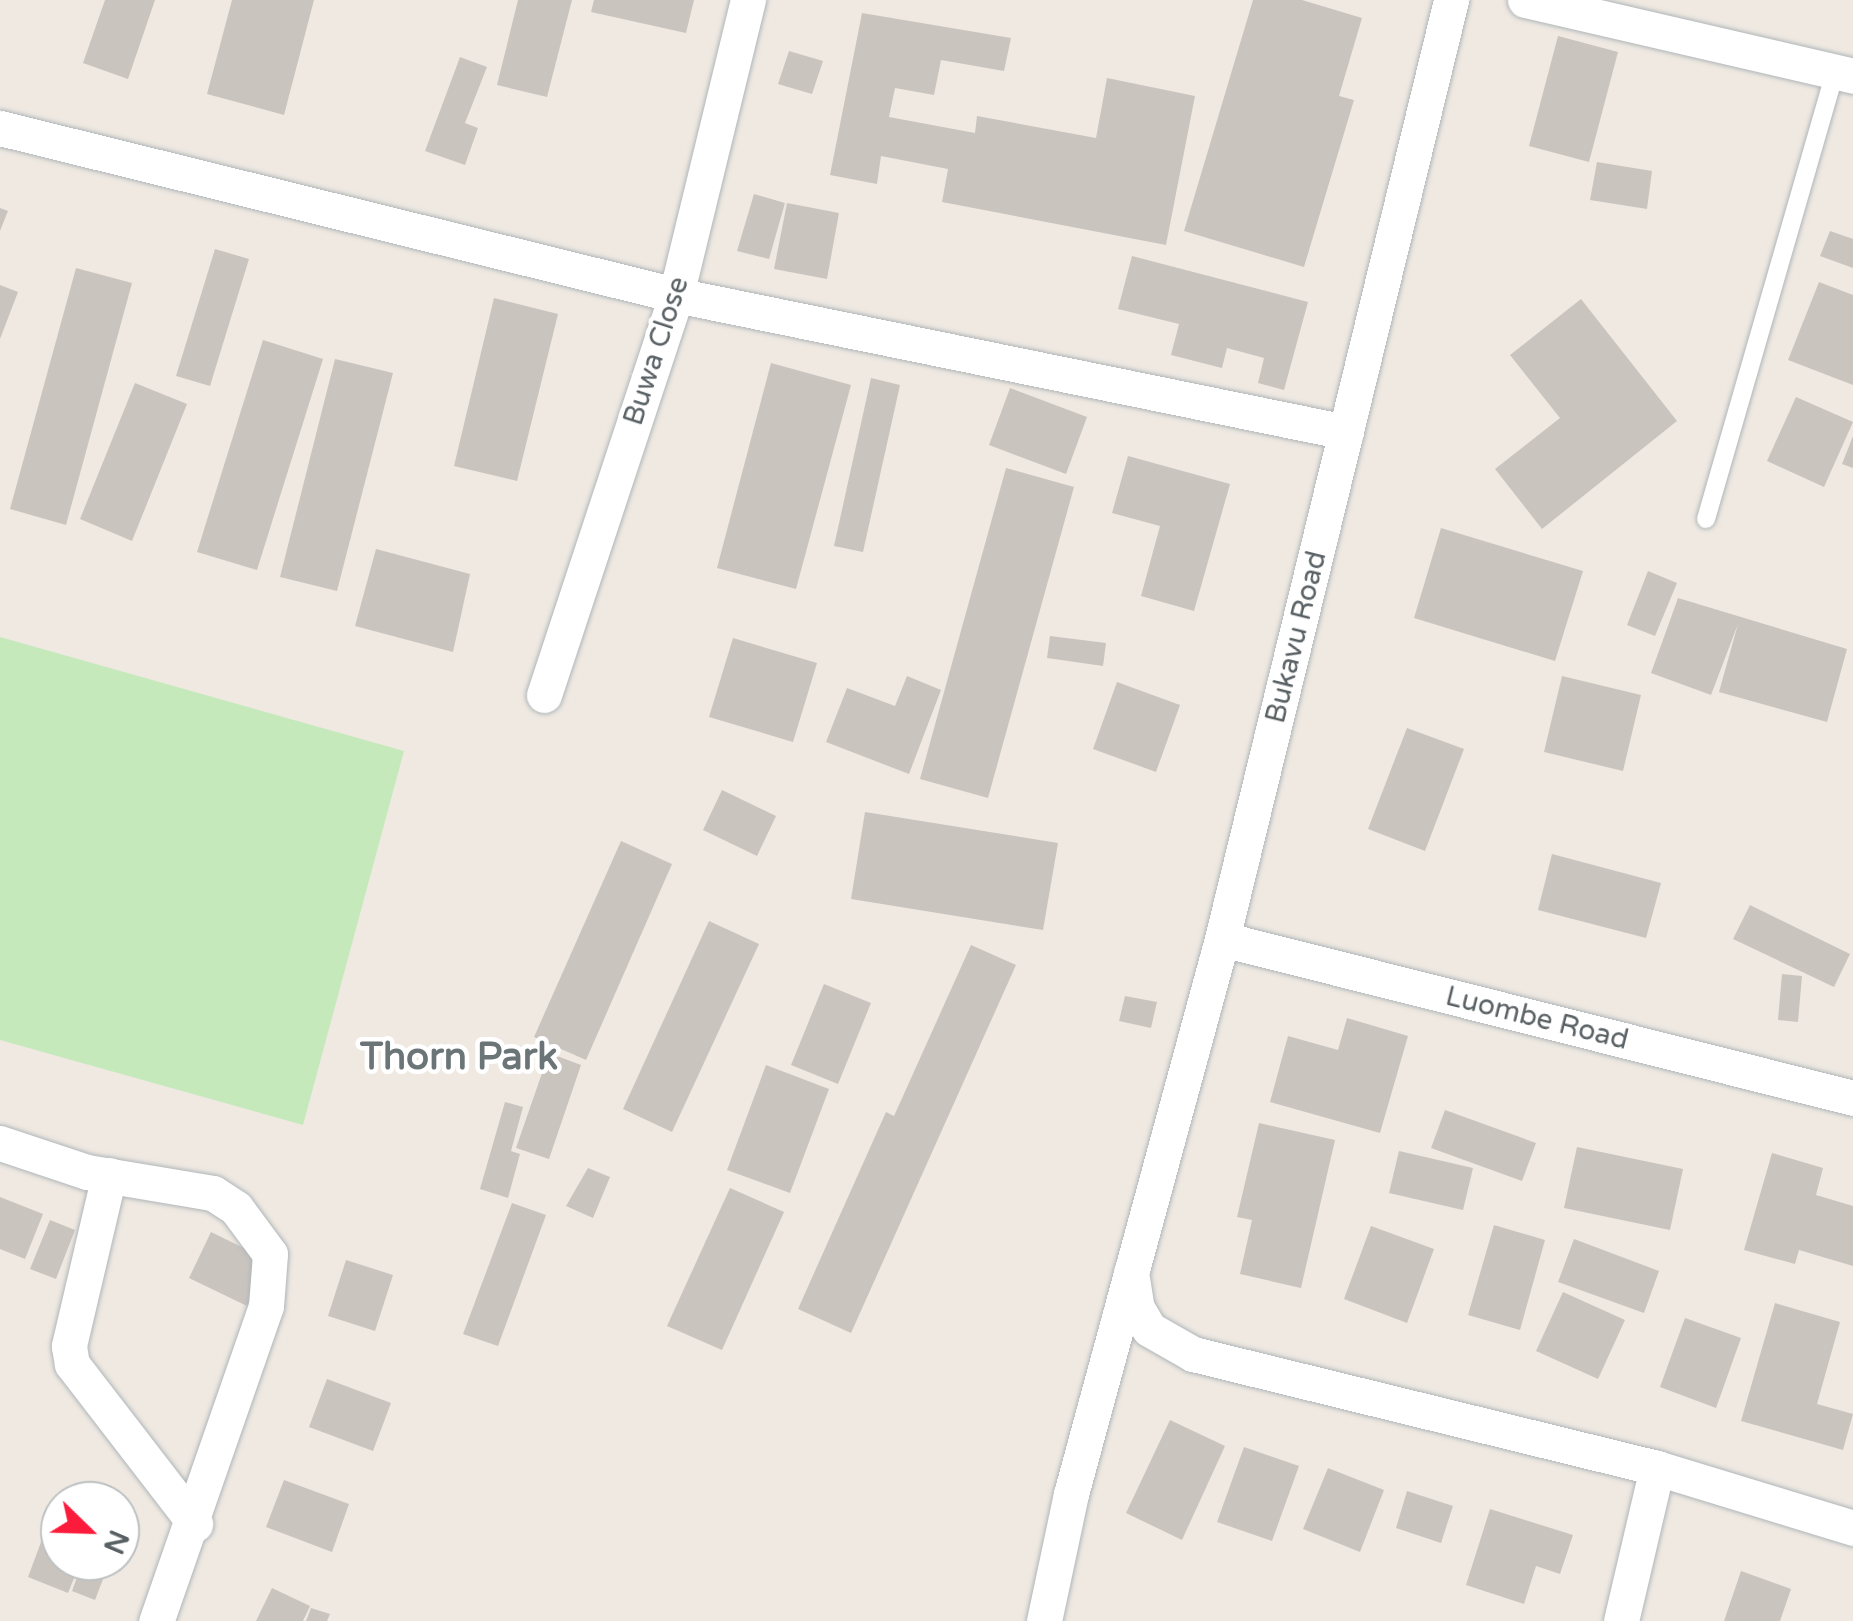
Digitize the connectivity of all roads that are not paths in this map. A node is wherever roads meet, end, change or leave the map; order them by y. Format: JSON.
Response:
{"nodes":[{"id":1,"x":748,"y":0,"type":"edge"},
{"id":2,"x":1451,"y":0,"type":"edge"},
{"id":3,"x":1525,"y":0,"type":"edge"},
{"id":4,"x":1844,"y":73,"type":"edge"},
{"id":5,"x":0,"y":128,"type":"edge"},
{"id":6,"x":676,"y":296,"type":"junction"},
{"id":7,"x":1346,"y":432,"type":"junction"},
{"id":8,"x":1706,"y":520,"type":"dead end"},
{"id":9,"x":544,"y":695,"type":"dead end"},
{"id":10,"x":1222,"y":938,"type":"junction"},
{"id":11,"x":1853,"y":1098,"type":"edge"},
{"id":12,"x":0,"y":1143,"type":"edge"},
{"id":13,"x":110,"y":1176,"type":"junction"},
{"id":14,"x":1131,"y":1271,"type":"junction"},
{"id":15,"x":1657,"y":1468,"type":"junction"},
{"id":16,"x":194,"y":1524,"type":"junction"},
{"id":17,"x":1853,"y":1528,"type":"edge"},
{"id":18,"x":156,"y":1621,"type":"edge"},
{"id":19,"x":1044,"y":1621,"type":"edge"},
{"id":20,"x":1621,"y":1621,"type":"edge"}],
"edges":[{"from":1,"to":6,"type":"street","name":"Buwa Close"},
{"from":2,"to":7,"type":"street","name":"Bukavu Road"},
{"from":3,"to":4,"type":"street"},
{"from":4,"to":8,"type":"lane"},
{"from":5,"to":6,"type":"street"},
{"from":6,"to":7,"type":"street"},
{"from":6,"to":9,"type":"street","name":"Buwa Close"},
{"from":7,"to":10,"type":"street","name":"Bukavu Road"},
{"from":10,"to":11,"type":"street","name":"Luombe Road"},
{"from":10,"to":14,"type":"street","name":"Bukavu Road"},
{"from":12,"to":13,"type":"street"},
{"from":13,"to":16,"type":"street"},
{"from":13,"to":16,"type":"street"},
{"from":14,"to":15,"type":"street"},
{"from":14,"to":19,"type":"street","name":"Bukavu Road"},
{"from":15,"to":17,"type":"street"},
{"from":15,"to":20,"type":"street"},
{"from":16,"to":18,"type":"street"}]}
